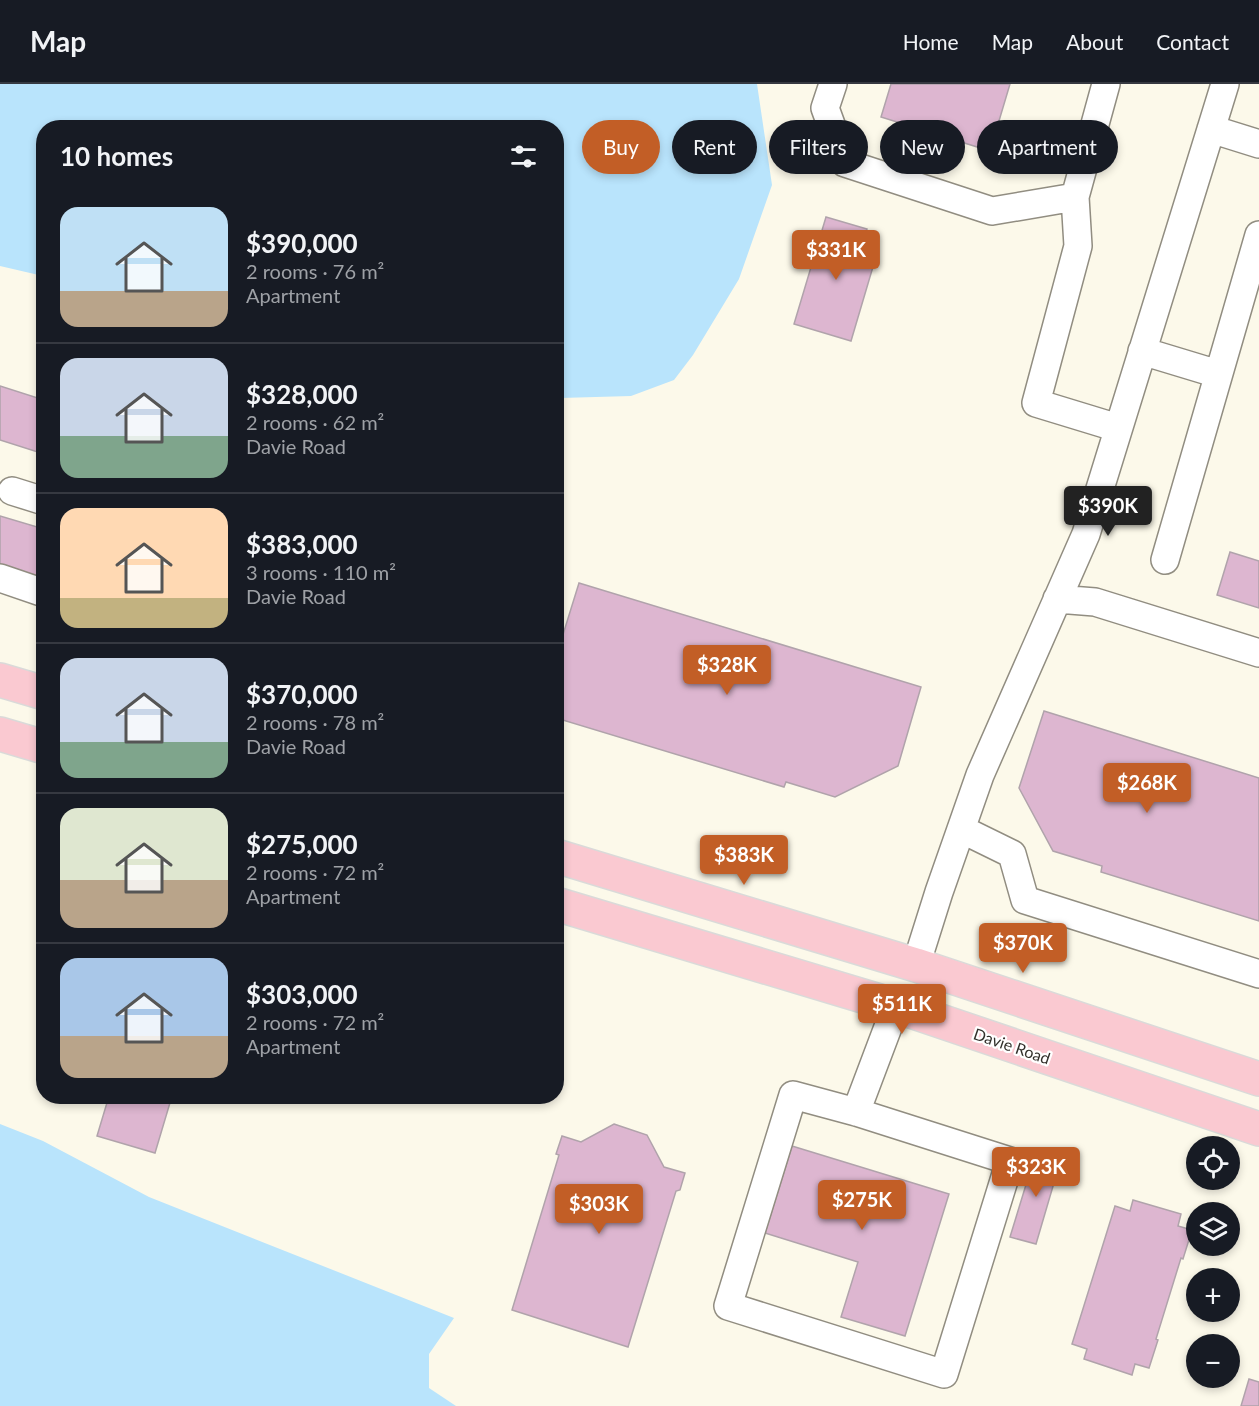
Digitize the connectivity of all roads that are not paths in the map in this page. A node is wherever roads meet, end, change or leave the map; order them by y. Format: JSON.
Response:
{"nodes":[{"id":1,"x":833,"y":84,"type":"edge"},
{"id":2,"x":1107,"y":84,"type":"edge"},
{"id":3,"x":1225,"y":84,"type":"edge"},
{"id":4,"x":1211,"y":129,"type":"junction"},
{"id":5,"x":1259,"y":144,"type":"edge"},
{"id":6,"x":1075,"y":197,"type":"junction"},
{"id":7,"x":1259,"y":235,"type":"edge"},
{"id":8,"x":1142,"y":351,"type":"junction"},
{"id":9,"x":1218,"y":374,"type":"junction"},
{"id":10,"x":1118,"y":428,"type":"junction"},
{"id":11,"x":12,"y":491,"type":"dead end"},
{"id":12,"x":36,"y":498,"type":"edge"},
{"id":13,"x":1164,"y":560,"type":"dead end"},
{"id":14,"x":0,"y":578,"type":"edge"},
{"id":15,"x":36,"y":590,"type":"edge"},
{"id":16,"x":1057,"y":599,"type":"junction"},
{"id":17,"x":1259,"y":653,"type":"edge"},
{"id":18,"x":0,"y":680,"type":"edge"},
{"id":19,"x":36,"y":691,"type":"edge"},
{"id":20,"x":0,"y":734,"type":"edge"},
{"id":21,"x":36,"y":745,"type":"edge"},
{"id":22,"x":961,"y":829,"type":"junction"},
{"id":23,"x":564,"y":858,"type":"edge"},
{"id":24,"x":564,"y":906,"type":"edge"},
{"id":25,"x":916,"y":965,"type":"junction"},
{"id":26,"x":1259,"y":974,"type":"edge"},
{"id":27,"x":896,"y":1006,"type":"junction"},
{"id":28,"x":1259,"y":1079,"type":"edge"},
{"id":29,"x":856,"y":1112,"type":"junction"},
{"id":30,"x":1259,"y":1129,"type":"edge"}],
"edges":[{"from":1,"to":6,"type":"street"},
{"from":2,"to":6,"type":"street"},
{"from":3,"to":4,"type":"street"},
{"from":4,"to":5,"type":"street"},
{"from":4,"to":8,"type":"street"},
{"from":6,"to":10,"type":"street"},
{"from":7,"to":9,"type":"street"},
{"from":8,"to":9,"type":"street"},
{"from":8,"to":10,"type":"street"},
{"from":9,"to":13,"type":"street"},
{"from":10,"to":16,"type":"street"},
{"from":11,"to":12,"type":"street"},
{"from":14,"to":15,"type":"street"},
{"from":16,"to":17,"type":"street"},
{"from":16,"to":22,"type":"street"},
{"from":18,"to":19,"type":"main road"},
{"from":20,"to":21,"type":"main road"},
{"from":22,"to":25,"type":"street"},
{"from":22,"to":26,"type":"street"},
{"from":23,"to":25,"type":"main road"},
{"from":24,"to":27,"type":"main road","name":"Davie Road"},
{"from":25,"to":28,"type":"main road"},
{"from":27,"to":29,"type":"street"},
{"from":27,"to":30,"type":"main road","name":"Davie Road"},
{"from":29,"to":29,"type":"street"}]}
